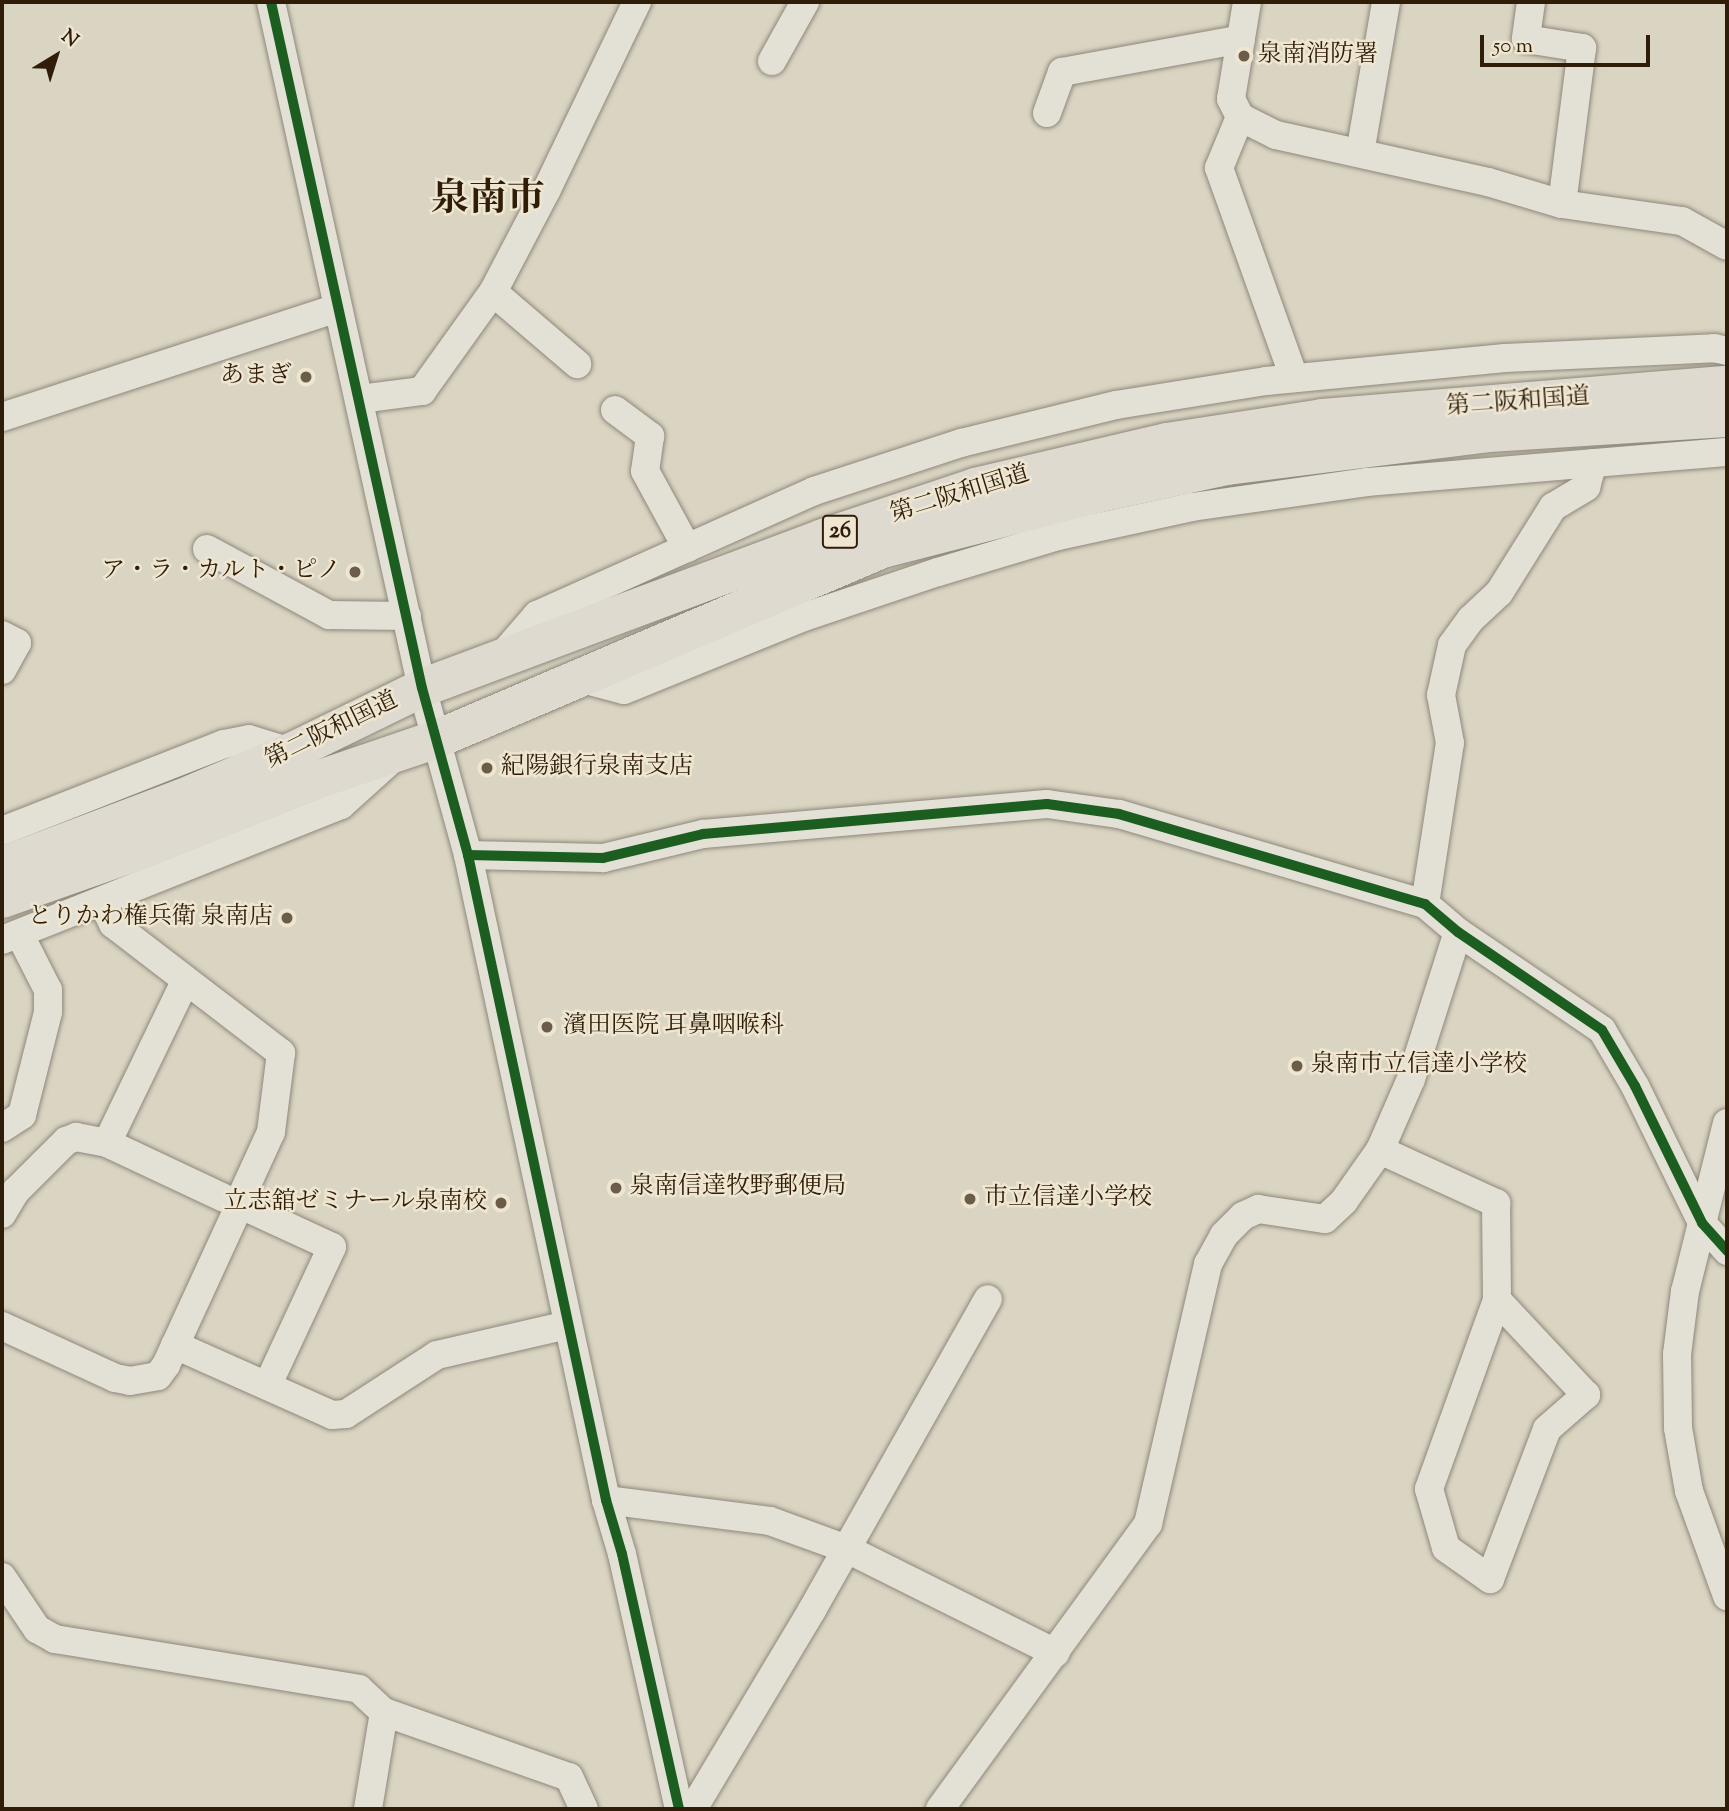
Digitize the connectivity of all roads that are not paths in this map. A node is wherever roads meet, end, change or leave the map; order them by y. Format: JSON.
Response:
{"nodes":[{"id":1,"x":271,"y":2,"type":"edge"},
{"id":2,"x":637,"y":2,"type":"edge"},
{"id":3,"x":805,"y":2,"type":"edge"},
{"id":4,"x":1247,"y":2,"type":"edge"},
{"id":5,"x":1386,"y":2,"type":"edge"},
{"id":6,"x":1531,"y":2,"type":"edge"},
{"id":7,"x":1241,"y":39,"type":"junction"},
{"id":8,"x":772,"y":61,"type":"dead end"},
{"id":9,"x":1047,"y":114,"type":"dead end"},
{"id":10,"x":1240,"y":117,"type":"junction"},
{"id":11,"x":1360,"y":153,"type":"junction"},
{"id":12,"x":1562,"y":204,"type":"junction"},
{"id":13,"x":1725,"y":236,"type":"edge"},
{"id":14,"x":493,"y":292,"type":"junction"},
{"id":15,"x":338,"y":308,"type":"junction"},
{"id":16,"x":1727,"y":351,"type":"edge"},
{"id":17,"x":577,"y":364,"type":"dead end"},
{"id":18,"x":1294,"y":378,"type":"junction"},
{"id":19,"x":1727,"y":384,"type":"edge"},
{"id":20,"x":360,"y":399,"type":"junction"},
{"id":21,"x":615,"y":410,"type":"dead end"},
{"id":22,"x":2,"y":416,"type":"edge"},
{"id":23,"x":1727,"y":418,"type":"edge"},
{"id":24,"x":1727,"y":453,"type":"edge"},
{"id":25,"x":1593,"y":463,"type":"junction"},
{"id":26,"x":687,"y":548,"type":"junction"},
{"id":27,"x":207,"y":549,"type":"dead end"},
{"id":28,"x":407,"y":616,"type":"junction"},
{"id":29,"x":2,"y":635,"type":"edge"},
{"id":30,"x":498,"y":660,"type":"junction"},
{"id":31,"x":2,"y":670,"type":"edge"},
{"id":32,"x":582,"y":679,"type":"junction"},
{"id":33,"x":422,"y":688,"type":"junction"},
{"id":34,"x":438,"y":739,"type":"junction"},
{"id":35,"x":400,"y":751,"type":"junction"},
{"id":36,"x":291,"y":752,"type":"junction"},
{"id":37,"x":2,"y":831,"type":"edge"},
{"id":38,"x":468,"y":855,"type":"junction"},
{"id":39,"x":2,"y":866,"type":"edge"},
{"id":40,"x":2,"y":899,"type":"edge"},
{"id":41,"x":102,"y":902,"type":"junction"},
{"id":42,"x":1425,"y":904,"type":"junction"},
{"id":43,"x":1458,"y":932,"type":"junction"},
{"id":44,"x":11,"y":938,"type":"edge"},
{"id":45,"x":185,"y":982,"type":"junction"},
{"id":46,"x":1727,"y":1123,"type":"edge"},
{"id":47,"x":2,"y":1128,"type":"edge"},
{"id":48,"x":107,"y":1143,"type":"junction"},
{"id":49,"x":1380,"y":1150,"type":"junction"},
{"id":50,"x":238,"y":1205,"type":"junction"},
{"id":51,"x":2,"y":1214,"type":"edge"},
{"id":52,"x":1702,"y":1223,"type":"junction"},
{"id":53,"x":1727,"y":1251,"type":"edge"},
{"id":54,"x":988,"y":1299,"type":"dead end"},
{"id":55,"x":1497,"y":1300,"type":"junction"},
{"id":56,"x":568,"y":1325,"type":"junction"},
{"id":57,"x":2,"y":1326,"type":"edge"},
{"id":58,"x":176,"y":1345,"type":"junction"},
{"id":59,"x":268,"y":1384,"type":"junction"},
{"id":60,"x":606,"y":1500,"type":"junction"},
{"id":61,"x":847,"y":1549,"type":"junction"},
{"id":62,"x":2,"y":1577,"type":"edge"},
{"id":63,"x":1727,"y":1595,"type":"edge"},
{"id":64,"x":1056,"y":1653,"type":"junction"},
{"id":65,"x":384,"y":1713,"type":"junction"},
{"id":66,"x":368,"y":1809,"type":"edge"},
{"id":67,"x":584,"y":1809,"type":"edge"},
{"id":68,"x":679,"y":1809,"type":"edge"},
{"id":69,"x":693,"y":1809,"type":"edge"},
{"id":70,"x":940,"y":1809,"type":"edge"}],
"edges":[{"from":1,"to":15,"type":"street"},
{"from":2,"to":14,"type":"street"},
{"from":3,"to":8,"type":"street"},
{"from":4,"to":7,"type":"street"},
{"from":5,"to":11,"type":"street"},
{"from":6,"to":12,"type":"street"},
{"from":7,"to":9,"type":"street"},
{"from":7,"to":10,"type":"street"},
{"from":10,"to":11,"type":"street"},
{"from":10,"to":18,"type":"street"},
{"from":11,"to":12,"type":"street"},
{"from":12,"to":13,"type":"street"},
{"from":14,"to":17,"type":"street"},
{"from":14,"to":20,"type":"street"},
{"from":15,"to":20,"type":"street"},
{"from":15,"to":22,"type":"street"},
{"from":16,"to":18,"type":"street"},
{"from":18,"to":26,"type":"street"},
{"from":19,"to":30,"type":"highway","name":"第二阪和国道","number":"26"},
{"from":20,"to":28,"type":"street"},
{"from":21,"to":26,"type":"street"},
{"from":23,"to":32,"type":"highway","name":"第二阪和国道","number":"26"},
{"from":24,"to":25,"type":"street"},
{"from":25,"to":32,"type":"street"},
{"from":25,"to":42,"type":"street"},
{"from":26,"to":30,"type":"street"},
{"from":27,"to":28,"type":"street"},
{"from":28,"to":33,"type":"street"},
{"from":29,"to":31,"type":"street"},
{"from":30,"to":33,"type":"highway","name":"第二阪和国道","number":"26"},
{"from":32,"to":34,"type":"highway","name":"第二阪和国道","number":"26"},
{"from":33,"to":34,"type":"street"},
{"from":33,"to":36,"type":"highway","name":"第二阪和国道","number":"26"},
{"from":34,"to":35,"type":"highway","name":"第二阪和国道","number":"26"},
{"from":34,"to":38,"type":"street"},
{"from":35,"to":40,"type":"highway","name":"第二阪和国道","number":"26"},
{"from":35,"to":41,"type":"street"},
{"from":36,"to":37,"type":"street"},
{"from":36,"to":39,"type":"highway","name":"第二阪和国道","number":"26"},
{"from":38,"to":42,"type":"street"},
{"from":38,"to":56,"type":"street"},
{"from":41,"to":44,"type":"street"},
{"from":41,"to":45,"type":"street"},
{"from":42,"to":43,"type":"street"},
{"from":43,"to":49,"type":"street"},
{"from":43,"to":52,"type":"street"},
{"from":44,"to":47,"type":"street"},
{"from":45,"to":48,"type":"street"},
{"from":45,"to":50,"type":"street"},
{"from":46,"to":52,"type":"street"},
{"from":48,"to":50,"type":"street"},
{"from":48,"to":51,"type":"street"},
{"from":49,"to":55,"type":"street"},
{"from":49,"to":64,"type":"street"},
{"from":50,"to":58,"type":"street"},
{"from":50,"to":59,"type":"street"},
{"from":52,"to":53,"type":"street"},
{"from":52,"to":63,"type":"street"},
{"from":54,"to":61,"type":"street"},
{"from":55,"to":55,"type":"street"},
{"from":56,"to":59,"type":"street"},
{"from":56,"to":60,"type":"street"},
{"from":57,"to":58,"type":"street"},
{"from":58,"to":59,"type":"street"},
{"from":60,"to":61,"type":"street"},
{"from":60,"to":68,"type":"street"},
{"from":61,"to":64,"type":"street"},
{"from":61,"to":69,"type":"street"},
{"from":62,"to":65,"type":"street"},
{"from":64,"to":70,"type":"street"},
{"from":65,"to":66,"type":"street"},
{"from":65,"to":67,"type":"street"}]}
